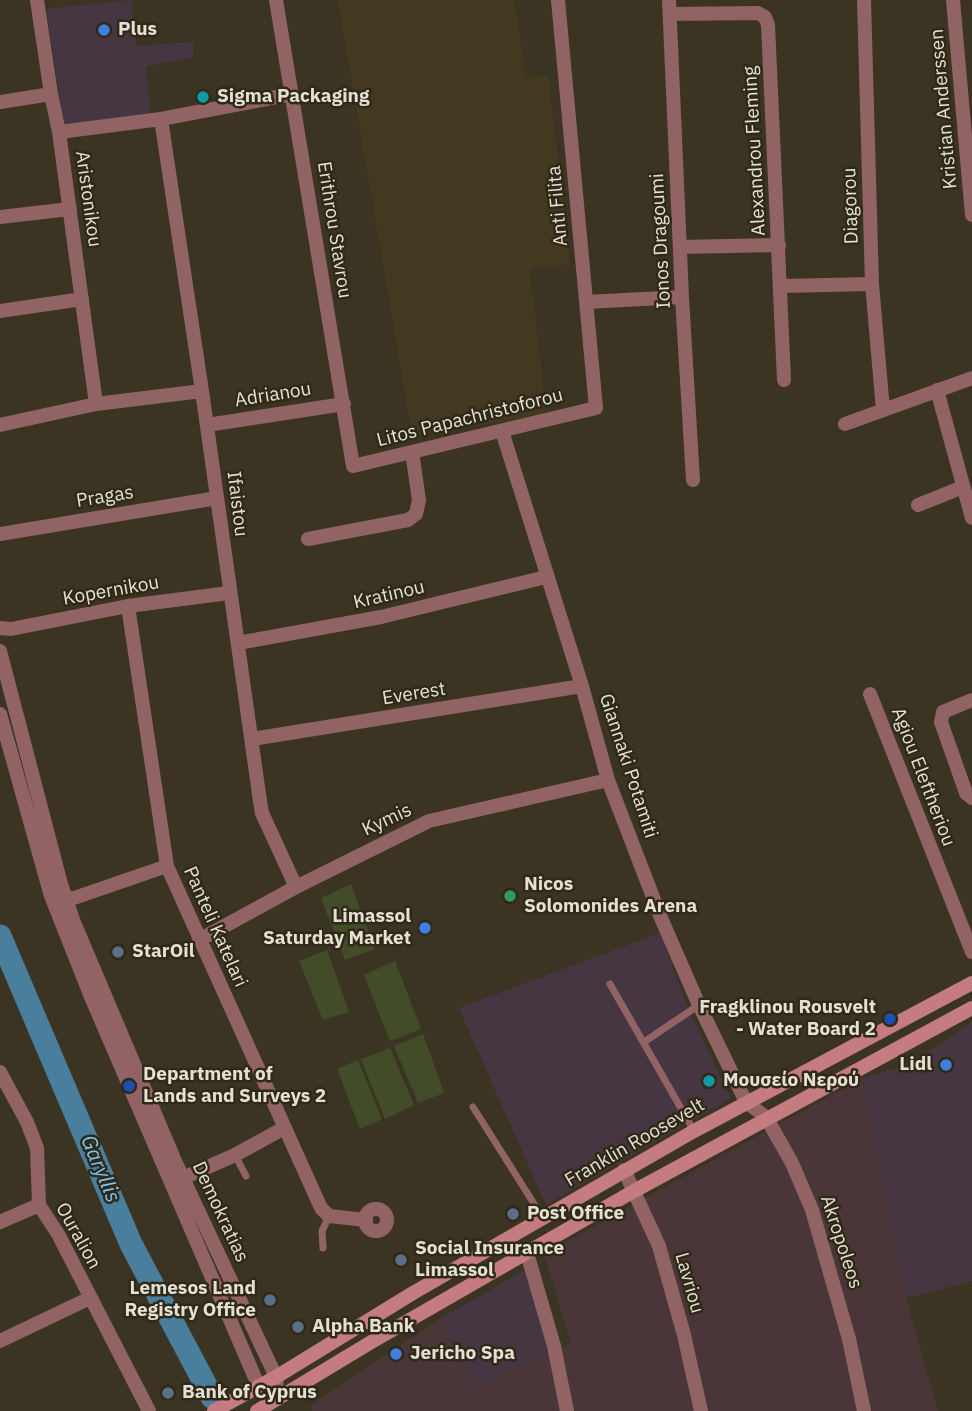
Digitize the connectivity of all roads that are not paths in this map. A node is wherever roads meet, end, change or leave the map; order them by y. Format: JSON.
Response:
{"nodes":[{"id":1,"x":37,"y":0,"type":"edge"},
{"id":2,"x":276,"y":0,"type":"edge"},
{"id":3,"x":558,"y":0,"type":"edge"},
{"id":4,"x":864,"y":0,"type":"edge"},
{"id":5,"x":953,"y":0,"type":"edge"},
{"id":6,"x":669,"y":7,"type":"edge"},
{"id":7,"x":51,"y":94,"type":"junction"},
{"id":8,"x":292,"y":94,"type":"junction"},
{"id":9,"x":0,"y":102,"type":"edge"},
{"id":10,"x":161,"y":119,"type":"junction"},
{"id":11,"x":59,"y":132,"type":"junction"},
{"id":12,"x":70,"y":209,"type":"junction"},
{"id":13,"x":972,"y":215,"type":"edge"},
{"id":14,"x":0,"y":217,"type":"edge"},
{"id":15,"x":779,"y":245,"type":"junction"},
{"id":16,"x":680,"y":247,"type":"junction"},
{"id":17,"x":872,"y":284,"type":"junction"},
{"id":18,"x":781,"y":286,"type":"junction"},
{"id":19,"x":682,"y":297,"type":"junction"},
{"id":20,"x":82,"y":299,"type":"junction"},
{"id":21,"x":586,"y":302,"type":"junction"},
{"id":22,"x":0,"y":312,"type":"edge"},
{"id":23,"x":972,"y":378,"type":"edge"},
{"id":24,"x":784,"y":380,"type":"dead end"},
{"id":25,"x":937,"y":390,"type":"junction"},
{"id":26,"x":202,"y":391,"type":"junction"},
{"id":27,"x":96,"y":404,"type":"junction"},
{"id":28,"x":344,"y":404,"type":"junction"},
{"id":29,"x":596,"y":408,"type":"joint"},
{"id":30,"x":883,"y":410,"type":"junction"},
{"id":31,"x":845,"y":424,"type":"dead end"},
{"id":32,"x":0,"y":425,"type":"edge"},
{"id":33,"x":207,"y":425,"type":"junction"},
{"id":34,"x":502,"y":430,"type":"junction"},
{"id":35,"x":412,"y":452,"type":"junction"},
{"id":36,"x":353,"y":466,"type":"joint"},
{"id":37,"x":694,"y":480,"type":"dead end"},
{"id":38,"x":963,"y":487,"type":"junction"},
{"id":39,"x":217,"y":498,"type":"junction"},
{"id":40,"x":918,"y":505,"type":"dead end"},
{"id":41,"x":971,"y":509,"type":"edge"},
{"id":42,"x":0,"y":534,"type":"edge"},
{"id":43,"x":308,"y":539,"type":"dead end"},
{"id":44,"x":546,"y":577,"type":"junction"},
{"id":45,"x":229,"y":593,"type":"junction"},
{"id":46,"x":128,"y":606,"type":"junction"},
{"id":47,"x":5,"y":628,"type":"edge"},
{"id":48,"x":238,"y":643,"type":"junction"},
{"id":49,"x":0,"y":651,"type":"edge"},
{"id":50,"x":582,"y":686,"type":"junction"},
{"id":51,"x":870,"y":694,"type":"dead end"},
{"id":52,"x":972,"y":700,"type":"edge"},
{"id":53,"x":0,"y":713,"type":"edge"},
{"id":54,"x":252,"y":739,"type":"junction"},
{"id":55,"x":608,"y":780,"type":"junction"},
{"id":56,"x":972,"y":798,"type":"edge"},
{"id":57,"x":167,"y":866,"type":"junction"},
{"id":58,"x":296,"y":887,"type":"junction"},
{"id":59,"x":58,"y":898,"type":"junction"},
{"id":60,"x":199,"y":940,"type":"junction"},
{"id":61,"x":972,"y":953,"type":"edge"},
{"id":62,"x":972,"y":983,"type":"edge"},
{"id":63,"x":610,"y":984,"type":"dead end"},
{"id":64,"x":699,"y":1005,"type":"junction"},
{"id":65,"x":972,"y":1008,"type":"edge"},
{"id":66,"x":644,"y":1042,"type":"junction"},
{"id":67,"x":0,"y":1072,"type":"edge"},
{"id":68,"x":746,"y":1102,"type":"junction"},
{"id":69,"x":473,"y":1107,"type":"dead end"},
{"id":70,"x":766,"y":1117,"type":"junction"},
{"id":71,"x":284,"y":1128,"type":"junction"},
{"id":72,"x":694,"y":1131,"type":"junction"},
{"id":73,"x":235,"y":1155,"type":"junction"},
{"id":74,"x":624,"y":1170,"type":"junction"},
{"id":75,"x":246,"y":1176,"type":"dead end"},
{"id":76,"x":178,"y":1184,"type":"junction"},
{"id":77,"x":634,"y":1191,"type":"junction"},
{"id":78,"x":39,"y":1205,"type":"junction"},
{"id":79,"x":329,"y":1216,"type":"junction"},
{"id":80,"x":543,"y":1218,"type":"junction"},
{"id":81,"x":366,"y":1220,"type":"dead end"},
{"id":82,"x":0,"y":1222,"type":"edge"},
{"id":83,"x":323,"y":1248,"type":"dead end"},
{"id":84,"x":527,"y":1253,"type":"junction"},
{"id":85,"x":90,"y":1298,"type":"junction"},
{"id":86,"x":0,"y":1341,"type":"edge"},
{"id":87,"x":276,"y":1377,"type":"junction"},
{"id":88,"x":259,"y":1387,"type":"junction"},
{"id":89,"x":281,"y":1405,"type":"edge"},
{"id":90,"x":149,"y":1411,"type":"edge"},
{"id":91,"x":214,"y":1411,"type":"edge"},
{"id":92,"x":257,"y":1411,"type":"edge"},
{"id":93,"x":567,"y":1411,"type":"edge"},
{"id":94,"x":701,"y":1411,"type":"edge"},
{"id":95,"x":864,"y":1411,"type":"edge"}],
"edges":[{"from":1,"to":7,"type":"street","name":"Aristonikou"},
{"from":2,"to":8,"type":"street","name":"Erithrou Stavrou"},
{"from":3,"to":21,"type":"street","name":"Anti Filita"},
{"from":4,"to":17,"type":"street","name":"Diagorou"},
{"from":5,"to":13,"type":"street","name":"Kristian Anderssen"},
{"from":6,"to":15,"type":"street","name":"Alexandrou Fleming"},
{"from":6,"to":16,"type":"street","name":"Ionos Dragoumi"},
{"from":7,"to":9,"type":"street"},
{"from":7,"to":11,"type":"street","name":"Aristonikou"},
{"from":8,"to":10,"type":"street"},
{"from":8,"to":28,"type":"street","name":"Erithrou Stavrou"},
{"from":10,"to":11,"type":"street"},
{"from":10,"to":26,"type":"street","name":"Ifaistou"},
{"from":11,"to":12,"type":"street","name":"Aristonikou"},
{"from":12,"to":14,"type":"street"},
{"from":12,"to":20,"type":"street","name":"Aristonikou"},
{"from":15,"to":16,"type":"street"},
{"from":15,"to":18,"type":"street","name":"Alexandrou Fleming"},
{"from":16,"to":19,"type":"street","name":"Ionos Dragoumi"},
{"from":17,"to":18,"type":"street"},
{"from":17,"to":30,"type":"street","name":"Diagorou"},
{"from":18,"to":24,"type":"street","name":"Alexandrou Fleming"},
{"from":19,"to":21,"type":"street"},
{"from":19,"to":37,"type":"street","name":"Ionos Dragoumi"},
{"from":20,"to":22,"type":"street"},
{"from":20,"to":27,"type":"street","name":"Aristonikou"},
{"from":21,"to":29,"type":"street","name":"Anti Filita"},
{"from":23,"to":25,"type":"street"},
{"from":25,"to":30,"type":"street"},
{"from":25,"to":38,"type":"street"},
{"from":26,"to":27,"type":"street"},
{"from":26,"to":33,"type":"street","name":"Ifaistou"},
{"from":27,"to":32,"type":"street"},
{"from":28,"to":33,"type":"street","name":"Adrianou"},
{"from":28,"to":36,"type":"street","name":"Erithrou Stavrou"},
{"from":29,"to":34,"type":"street","name":"Litos Papachristoforou"},
{"from":30,"to":31,"type":"street"},
{"from":33,"to":39,"type":"street","name":"Ifaistou"},
{"from":34,"to":35,"type":"street","name":"Litos Papachristoforou"},
{"from":34,"to":44,"type":"street","name":"Giannaki Potamiti"},
{"from":35,"to":36,"type":"street","name":"Litos Papachristoforou"},
{"from":35,"to":43,"type":"street"},
{"from":38,"to":40,"type":"street"},
{"from":38,"to":41,"type":"street"},
{"from":39,"to":42,"type":"street","name":"Pragas"},
{"from":39,"to":45,"type":"street","name":"Ifaistou"},
{"from":44,"to":48,"type":"street","name":"Kratinou"},
{"from":44,"to":50,"type":"street","name":"Giannaki Potamiti"},
{"from":45,"to":46,"type":"street","name":"Kopernikou"},
{"from":45,"to":48,"type":"street","name":"Ifaistou"},
{"from":46,"to":47,"type":"street","name":"Kopernikou"},
{"from":46,"to":57,"type":"street","name":"Panteli Katelari"},
{"from":48,"to":54,"type":"street","name":"Ifaistou"},
{"from":49,"to":59,"type":"street","name":"Demokratias"},
{"from":50,"to":54,"type":"street","name":"Everest"},
{"from":50,"to":55,"type":"street","name":"Giannaki Potamiti"},
{"from":51,"to":61,"type":"street","name":"Agiou Eleftheriou"},
{"from":52,"to":56,"type":"street"},
{"from":53,"to":59,"type":"street","name":"Demokratias"},
{"from":54,"to":58,"type":"street","name":"Ifaistou"},
{"from":55,"to":58,"type":"street","name":"Kymis"},
{"from":55,"to":64,"type":"street","name":"Giannaki Potamiti"},
{"from":57,"to":59,"type":"street"},
{"from":57,"to":60,"type":"street","name":"Panteli Katelari"},
{"from":58,"to":60,"type":"street","name":"Kymis"},
{"from":59,"to":76,"type":"street","name":"Demokratias"},
{"from":60,"to":71,"type":"street","name":"Panteli Katelari"},
{"from":62,"to":68,"type":"main road","name":"Franklin Roosevelt"},
{"from":63,"to":66,"type":"lane"},
{"from":64,"to":66,"type":"lane"},
{"from":64,"to":68,"type":"street","name":"Giannaki Potamiti"},
{"from":65,"to":70,"type":"main road"},
{"from":66,"to":72,"type":"lane"},
{"from":67,"to":78,"type":"street","name":"Ouralion"},
{"from":68,"to":70,"type":"street","name":"Akropoleos"},
{"from":68,"to":72,"type":"main road","name":"Franklin Roosevelt"},
{"from":69,"to":80,"type":"lane"},
{"from":70,"to":77,"type":"main road"},
{"from":70,"to":95,"type":"street","name":"Akropoleos"},
{"from":71,"to":73,"type":"street"},
{"from":71,"to":79,"type":"street","name":"Panteli Katelari"},
{"from":72,"to":74,"type":"main road","name":"Franklin Roosevelt"},
{"from":73,"to":75,"type":"lane"},
{"from":73,"to":76,"type":"street"},
{"from":74,"to":77,"type":"street","name":"Lavriou"},
{"from":74,"to":80,"type":"main road","name":"Franklin Roosevelt"},
{"from":76,"to":87,"type":"street","name":"Demokratias"},
{"from":76,"to":88,"type":"street","name":"Demokratias"},
{"from":77,"to":84,"type":"main road"},
{"from":77,"to":94,"type":"street","name":"Lavriou"},
{"from":78,"to":82,"type":"street"},
{"from":78,"to":85,"type":"street","name":"Ouralion"},
{"from":79,"to":81,"type":"street"},
{"from":79,"to":83,"type":"lane"},
{"from":80,"to":87,"type":"main road","name":"Franklin Roosevelt"},
{"from":84,"to":89,"type":"main road"},
{"from":84,"to":93,"type":"street"},
{"from":85,"to":86,"type":"street"},
{"from":85,"to":90,"type":"street","name":"Ouralion"},
{"from":87,"to":88,"type":"main road","name":"Franklin Roosevelt"},
{"from":87,"to":89,"type":"street","name":"Demokratias"},
{"from":88,"to":89,"type":"street"},
{"from":88,"to":91,"type":"main road","name":"Franklin Roosevelt"},
{"from":89,"to":92,"type":"main road"}]}
